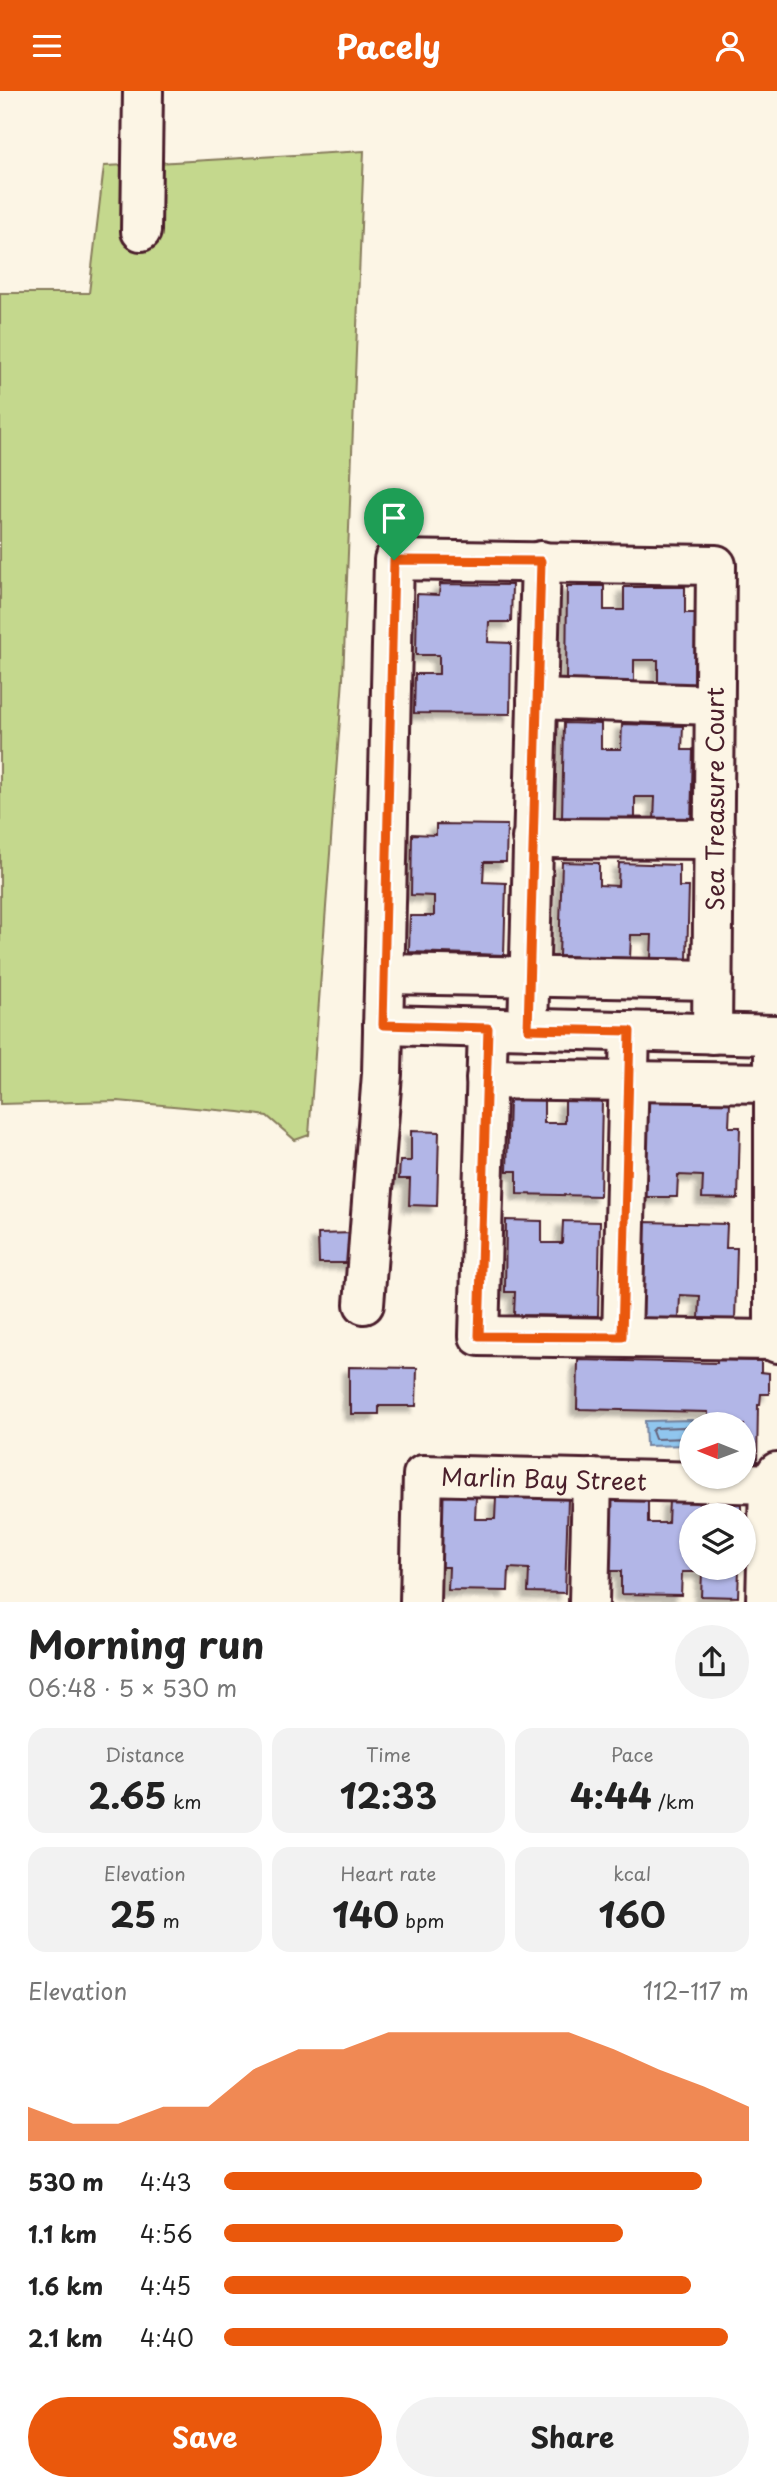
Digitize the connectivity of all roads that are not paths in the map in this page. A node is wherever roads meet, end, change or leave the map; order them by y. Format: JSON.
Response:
{"nodes":[{"id":1,"x":143,"y":91,"type":"edge"},
{"id":2,"x":141,"y":232,"type":"dead end"},
{"id":3,"x":541,"y":561,"type":"junction"},
{"id":4,"x":537,"y":699,"type":"junction"},
{"id":5,"x":714,"y":705,"type":"junction"},
{"id":6,"x":532,"y":838,"type":"junction"},
{"id":7,"x":715,"y":839,"type":"junction"},
{"id":8,"x":385,"y":974,"type":"junction"},
{"id":9,"x":528,"y":976,"type":"junction"},
{"id":10,"x":713,"y":980,"type":"junction"},
{"id":11,"x":383,"y":1025,"type":"junction"},
{"id":12,"x":488,"y":1028,"type":"junction"},
{"id":13,"x":528,"y":1029,"type":"junction"},
{"id":14,"x":630,"y":1031,"type":"junction"},
{"id":15,"x":712,"y":1034,"type":"junction"},
{"id":16,"x":776,"y":1035,"type":"edge"},
{"id":17,"x":486,"y":1079,"type":"junction"},
{"id":18,"x":629,"y":1081,"type":"junction"},
{"id":19,"x":773,"y":1083,"type":"junction"},
{"id":20,"x":364,"y":1304,"type":"dead end"},
{"id":21,"x":622,"y":1337,"type":"junction"},
{"id":22,"x":776,"y":1341,"type":"edge"},
{"id":23,"x":592,"y":1479,"type":"junction"},
{"id":24,"x":774,"y":1480,"type":"edge"},
{"id":25,"x":420,"y":1602,"type":"edge"},
{"id":26,"x":589,"y":1602,"type":"edge"},
{"id":27,"x":766,"y":1602,"type":"edge"}],
"edges":[{"from":1,"to":2,"type":"street"},
{"from":3,"to":4,"type":"street"},
{"from":3,"to":5,"type":"street","name":"Sea Treasure Court"},
{"from":3,"to":8,"type":"street"},
{"from":4,"to":5,"type":"street"},
{"from":4,"to":6,"type":"street"},
{"from":5,"to":7,"type":"street","name":"Sea Treasure Court"},
{"from":6,"to":7,"type":"street"},
{"from":6,"to":9,"type":"street"},
{"from":7,"to":10,"type":"street","name":"Sea Treasure Court"},
{"from":8,"to":9,"type":"street"},
{"from":8,"to":11,"type":"street"},
{"from":9,"to":10,"type":"street"},
{"from":9,"to":13,"type":"street"},
{"from":10,"to":15,"type":"street","name":"Sea Treasure Court"},
{"from":11,"to":12,"type":"street"},
{"from":11,"to":20,"type":"street"},
{"from":12,"to":13,"type":"street"},
{"from":12,"to":17,"type":"street"},
{"from":13,"to":14,"type":"street"},
{"from":14,"to":15,"type":"street"},
{"from":14,"to":18,"type":"street"},
{"from":15,"to":16,"type":"street"},
{"from":16,"to":19,"type":"street"},
{"from":17,"to":18,"type":"street"},
{"from":17,"to":21,"type":"street"},
{"from":18,"to":19,"type":"street"},
{"from":18,"to":21,"type":"street"},
{"from":19,"to":22,"type":"street"},
{"from":21,"to":22,"type":"street"},
{"from":23,"to":24,"type":"street","name":"Marlin Bay Street"},
{"from":23,"to":25,"type":"street","name":"Marlin Bay Street"},
{"from":23,"to":26,"type":"street"},
{"from":24,"to":27,"type":"street"}]}
